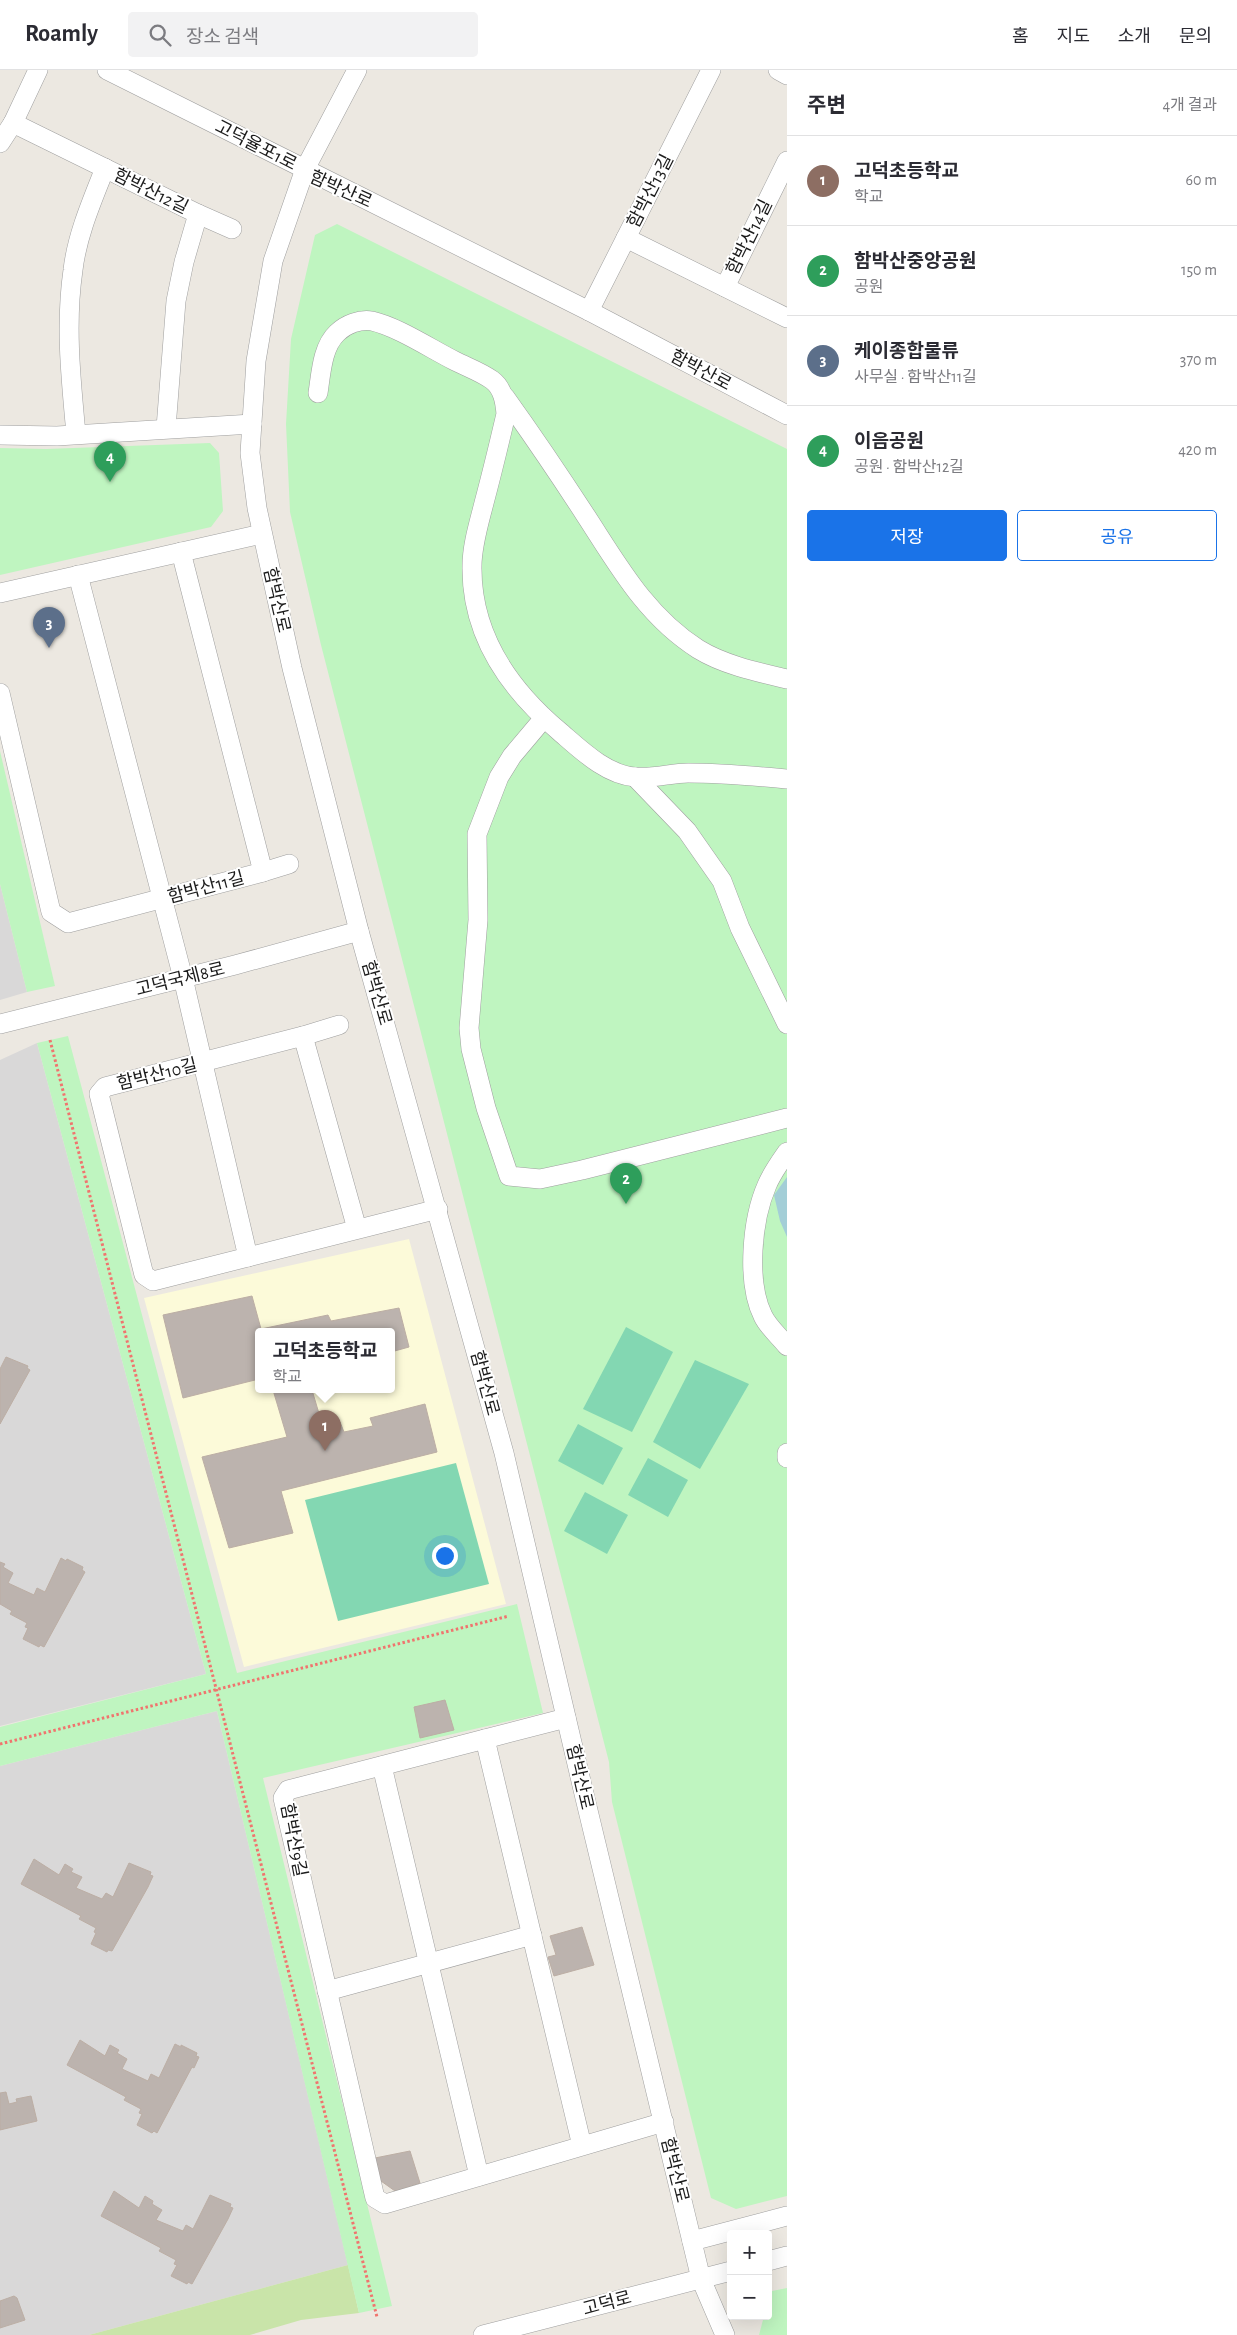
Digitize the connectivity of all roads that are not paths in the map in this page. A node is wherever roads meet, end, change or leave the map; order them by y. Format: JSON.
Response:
{"nodes":[{"id":1,"x":38,"y":70,"type":"edge"},
{"id":2,"x":107,"y":70,"type":"edge"},
{"id":3,"x":357,"y":70,"type":"edge"},
{"id":4,"x":711,"y":70,"type":"edge"},
{"id":5,"x":778,"y":70,"type":"edge"},
{"id":6,"x":787,"y":75,"type":"edge"},
{"id":7,"x":13,"y":123,"type":"junction"},
{"id":8,"x":0,"y":143,"type":"edge"},
{"id":9,"x":787,"y":161,"type":"edge"},
{"id":10,"x":105,"y":168,"type":"junction"},
{"id":11,"x":305,"y":169,"type":"junction"},
{"id":12,"x":780,"y":192,"type":"edge"},
{"id":13,"x":198,"y":214,"type":"junction"},
{"id":14,"x":232,"y":229,"type":"dead end"},
{"id":15,"x":626,"y":238,"type":"junction"},
{"id":16,"x":725,"y":287,"type":"junction"},
{"id":17,"x":589,"y":311,"type":"junction"},
{"id":18,"x":787,"y":318,"type":"edge"},
{"id":19,"x":318,"y":393,"type":"dead end"},
{"id":20,"x":504,"y":396,"type":"junction"},
{"id":21,"x":787,"y":415,"type":"edge"},
{"id":22,"x":252,"y":424,"type":"junction"},
{"id":23,"x":166,"y":428,"type":"junction"},
{"id":24,"x":76,"y":434,"type":"junction"},
{"id":25,"x":0,"y":435,"type":"edge"},
{"id":26,"x":262,"y":534,"type":"junction"},
{"id":27,"x":181,"y":552,"type":"junction"},
{"id":28,"x":78,"y":575,"type":"junction"},
{"id":29,"x":0,"y":593,"type":"edge"},
{"id":30,"x":787,"y":679,"type":"edge"},
{"id":31,"x":0,"y":693,"type":"edge"},
{"id":32,"x":544,"y":718,"type":"junction"},
{"id":33,"x":635,"y":777,"type":"junction"},
{"id":34,"x":787,"y":779,"type":"edge"},
{"id":35,"x":289,"y":864,"type":"dead end"},
{"id":36,"x":263,"y":872,"type":"junction"},
{"id":37,"x":161,"y":899,"type":"junction"},
{"id":38,"x":359,"y":931,"type":"junction"},
{"id":39,"x":183,"y":978,"type":"junction"},
{"id":40,"x":0,"y":1024,"type":"edge"},
{"id":41,"x":787,"y":1024,"type":"edge"},
{"id":42,"x":339,"y":1025,"type":"dead end"},
{"id":43,"x":303,"y":1036,"type":"junction"},
{"id":44,"x":203,"y":1062,"type":"junction"},
{"id":45,"x":787,"y":1118,"type":"edge"},
{"id":46,"x":787,"y":1152,"type":"edge"},
{"id":47,"x":438,"y":1209,"type":"junction"},
{"id":48,"x":357,"y":1229,"type":"junction"},
{"id":49,"x":248,"y":1256,"type":"junction"},
{"id":50,"x":787,"y":1346,"type":"edge"},
{"id":51,"x":787,"y":1453,"type":"edge"},
{"id":52,"x":787,"y":1458,"type":"edge"},
{"id":53,"x":566,"y":1718,"type":"junction"},
{"id":54,"x":486,"y":1739,"type":"junction"},
{"id":55,"x":382,"y":1766,"type":"junction"},
{"id":56,"x":532,"y":1935,"type":"junction"},
{"id":57,"x":428,"y":1962,"type":"junction"},
{"id":58,"x":328,"y":1991,"type":"junction"},
{"id":59,"x":664,"y":2122,"type":"junction"},
{"id":60,"x":582,"y":2146,"type":"junction"},
{"id":61,"x":479,"y":2176,"type":"junction"},
{"id":62,"x":787,"y":2216,"type":"edge"},
{"id":63,"x":692,"y":2241,"type":"junction"},
{"id":64,"x":787,"y":2256,"type":"edge"},
{"id":65,"x":772,"y":2260,"type":"edge"},
{"id":66,"x":727,"y":2272,"type":"edge"},
{"id":67,"x":702,"y":2278,"type":"junction"},
{"id":68,"x":483,"y":2335,"type":"edge"},
{"id":69,"x":725,"y":2335,"type":"edge"}],
"edges":[{"from":1,"to":7,"type":"street"},
{"from":2,"to":11,"type":"street","name":"고덕율포1로"},
{"from":3,"to":11,"type":"street","name":"고덕율포1로"},
{"from":4,"to":15,"type":"street","name":"함박산13길"},
{"from":5,"to":6,"type":"street"},
{"from":7,"to":8,"type":"street"},
{"from":7,"to":10,"type":"street","name":"함박산12길"},
{"from":9,"to":12,"type":"street","name":"함박산14길"},
{"from":10,"to":13,"type":"street","name":"함박산12길"},
{"from":10,"to":24,"type":"street"},
{"from":11,"to":17,"type":"street","name":"함박산로"},
{"from":11,"to":22,"type":"street","name":"함박산로"},
{"from":12,"to":16,"type":"street","name":"함박산14길"},
{"from":13,"to":14,"type":"street"},
{"from":13,"to":23,"type":"street","name":"함박산12길"},
{"from":15,"to":16,"type":"street","name":"함박산14길"},
{"from":15,"to":17,"type":"street","name":"함박산13길"},
{"from":16,"to":18,"type":"street","name":"함박산14길"},
{"from":17,"to":21,"type":"street","name":"함박산로"},
{"from":19,"to":20,"type":"street"},
{"from":20,"to":30,"type":"street"},
{"from":20,"to":32,"type":"street"},
{"from":22,"to":23,"type":"street"},
{"from":22,"to":26,"type":"street","name":"함박산로"},
{"from":23,"to":24,"type":"street"},
{"from":24,"to":25,"type":"street"},
{"from":26,"to":27,"type":"street"},
{"from":26,"to":38,"type":"street","name":"함박산로"},
{"from":27,"to":28,"type":"street"},
{"from":27,"to":36,"type":"street","name":"함박산11길"},
{"from":28,"to":29,"type":"street"},
{"from":28,"to":37,"type":"street"},
{"from":31,"to":37,"type":"street","name":"함박산11길"},
{"from":32,"to":33,"type":"street"},
{"from":32,"to":45,"type":"street"},
{"from":33,"to":34,"type":"street"},
{"from":33,"to":41,"type":"street"},
{"from":35,"to":36,"type":"street"},
{"from":36,"to":37,"type":"street","name":"함박산11길"},
{"from":37,"to":39,"type":"street"},
{"from":38,"to":39,"type":"street","name":"고덕국제8로"},
{"from":38,"to":47,"type":"street","name":"함박산로"},
{"from":39,"to":40,"type":"street","name":"고덕국제8로"},
{"from":39,"to":44,"type":"street"},
{"from":42,"to":43,"type":"street","name":"함박산10길"},
{"from":43,"to":44,"type":"street","name":"함박산10길"},
{"from":43,"to":48,"type":"street"},
{"from":44,"to":49,"type":"street"},
{"from":44,"to":49,"type":"street","name":"함박산10길"},
{"from":46,"to":50,"type":"street"},
{"from":47,"to":48,"type":"street","name":"함박산10길"},
{"from":47,"to":53,"type":"street","name":"함박산로"},
{"from":48,"to":49,"type":"street","name":"함박산10길"},
{"from":51,"to":52,"type":"street"},
{"from":53,"to":54,"type":"street","name":"함박산9길"},
{"from":53,"to":59,"type":"street","name":"함박산로"},
{"from":54,"to":55,"type":"street","name":"함박산9길"},
{"from":54,"to":56,"type":"street"},
{"from":55,"to":57,"type":"street"},
{"from":55,"to":58,"type":"street","name":"함박산9길"},
{"from":56,"to":57,"type":"street"},
{"from":56,"to":60,"type":"street"},
{"from":57,"to":58,"type":"street"},
{"from":57,"to":61,"type":"street"},
{"from":58,"to":61,"type":"street","name":"함박산9길"},
{"from":59,"to":60,"type":"street","name":"함박산9길"},
{"from":59,"to":63,"type":"street","name":"함박산로"},
{"from":60,"to":61,"type":"street","name":"함박산9길"},
{"from":62,"to":63,"type":"street"},
{"from":63,"to":67,"type":"street","name":"함박산로"},
{"from":64,"to":65,"type":"street"},
{"from":66,"to":67,"type":"street","name":"고덕로"},
{"from":67,"to":68,"type":"street","name":"고덕로"},
{"from":67,"to":69,"type":"street","name":"함박산로"}]}
